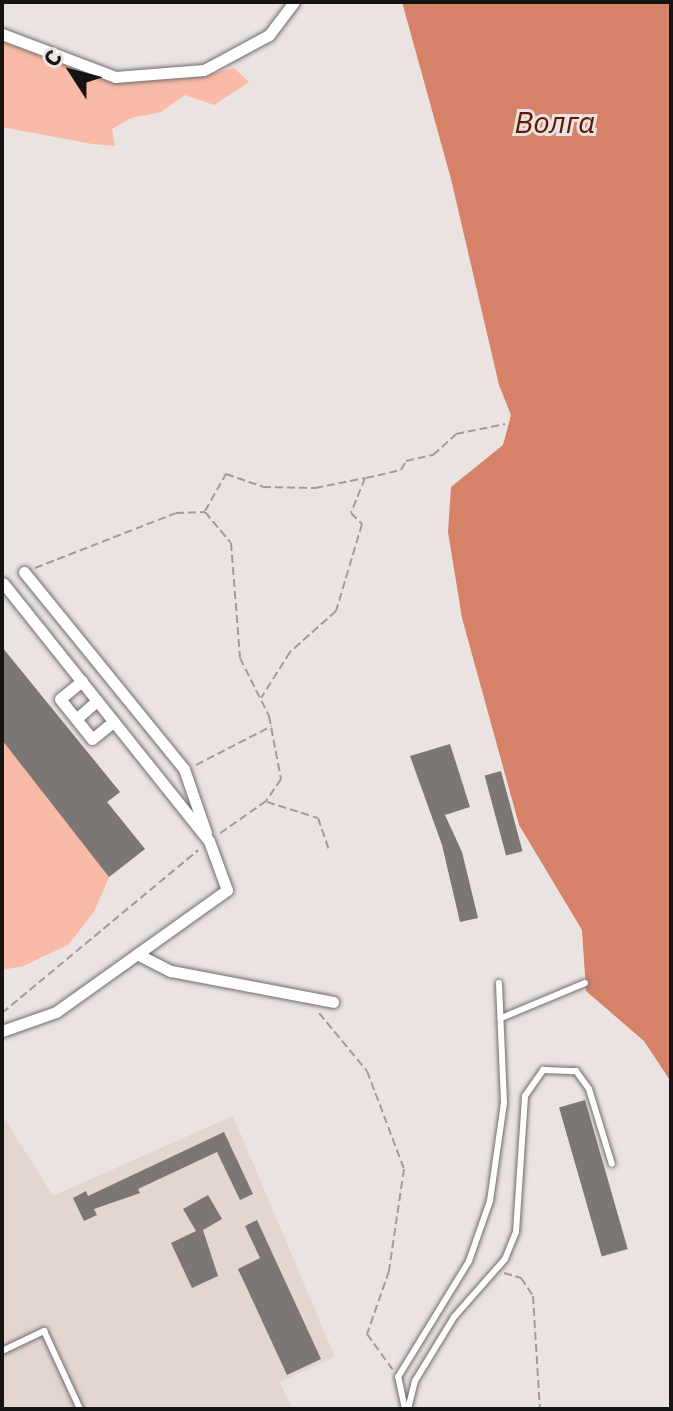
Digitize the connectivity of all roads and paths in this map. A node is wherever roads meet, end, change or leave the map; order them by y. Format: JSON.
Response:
{"nodes":[{"id":1,"x":294,"y":2,"type":"edge"},
{"id":2,"x":2,"y":34,"type":"edge"},
{"id":3,"x":505,"y":424,"type":"dead end"},
{"id":4,"x":365,"y":478,"type":"junction"},
{"id":5,"x":205,"y":512,"type":"junction"},
{"id":6,"x":24,"y":572,"type":"joint"},
{"id":7,"x":3,"y":583,"type":"edge"},
{"id":8,"x":82,"y":681,"type":"junction"},
{"id":9,"x":261,"y":698,"type":"junction"},
{"id":10,"x":97,"y":701,"type":"junction"},
{"id":11,"x":76,"y":719,"type":"junction"},
{"id":12,"x":114,"y":721,"type":"junction"},
{"id":13,"x":272,"y":726,"type":"junction"},
{"id":14,"x":184,"y":769,"type":"junction"},
{"id":15,"x":165,"y":785,"type":"junction"},
{"id":16,"x":266,"y":801,"type":"junction"},
{"id":17,"x":209,"y":841,"type":"junction"},
{"id":18,"x":329,"y":850,"type":"dead end"},
{"id":19,"x":137,"y":954,"type":"junction"},
{"id":20,"x":499,"y":983,"type":"dead end"},
{"id":21,"x":585,"y":983,"type":"dead end"},
{"id":22,"x":306,"y":996,"type":"junction"},
{"id":23,"x":333,"y":1002,"type":"dead end"},
{"id":24,"x":2,"y":1013,"type":"edge"},
{"id":25,"x":501,"y":1018,"type":"junction"},
{"id":26,"x":2,"y":1031,"type":"edge"},
{"id":27,"x":612,"y":1164,"type":"dead end"},
{"id":28,"x":495,"y":1270,"type":"junction"},
{"id":29,"x":2,"y":1351,"type":"edge"},
{"id":30,"x":398,"y":1377,"type":"junction"},
{"id":31,"x":80,"y":1409,"type":"edge"},
{"id":32,"x":406,"y":1409,"type":"edge"},
{"id":33,"x":540,"y":1409,"type":"edge"}],
"edges":[{"from":1,"to":2,"type":"street"},
{"from":3,"to":4,"type":"path"},
{"from":4,"to":5,"type":"path"},
{"from":4,"to":9,"type":"path"},
{"from":5,"to":6,"type":"path"},
{"from":5,"to":9,"type":"path"},
{"from":6,"to":14,"type":"street"},
{"from":7,"to":8,"type":"street"},
{"from":8,"to":10,"type":"street"},
{"from":8,"to":11,"type":"street"},
{"from":9,"to":13,"type":"path"},
{"from":10,"to":11,"type":"street"},
{"from":10,"to":12,"type":"street"},
{"from":11,"to":12,"type":"street"},
{"from":12,"to":15,"type":"street"},
{"from":13,"to":14,"type":"path"},
{"from":13,"to":16,"type":"path"},
{"from":14,"to":15,"type":"street"},
{"from":14,"to":17,"type":"street"},
{"from":15,"to":17,"type":"street"},
{"from":16,"to":17,"type":"path"},
{"from":16,"to":18,"type":"path"},
{"from":17,"to":19,"type":"street"},
{"from":17,"to":24,"type":"path"},
{"from":19,"to":22,"type":"street"},
{"from":19,"to":26,"type":"street"},
{"from":20,"to":25,"type":"lane"},
{"from":21,"to":25,"type":"lane"},
{"from":22,"to":23,"type":"street"},
{"from":22,"to":30,"type":"path"},
{"from":25,"to":30,"type":"lane"},
{"from":27,"to":28,"type":"lane"},
{"from":28,"to":32,"type":"lane"},
{"from":28,"to":33,"type":"path"},
{"from":29,"to":31,"type":"lane"},
{"from":30,"to":32,"type":"lane"}]}
